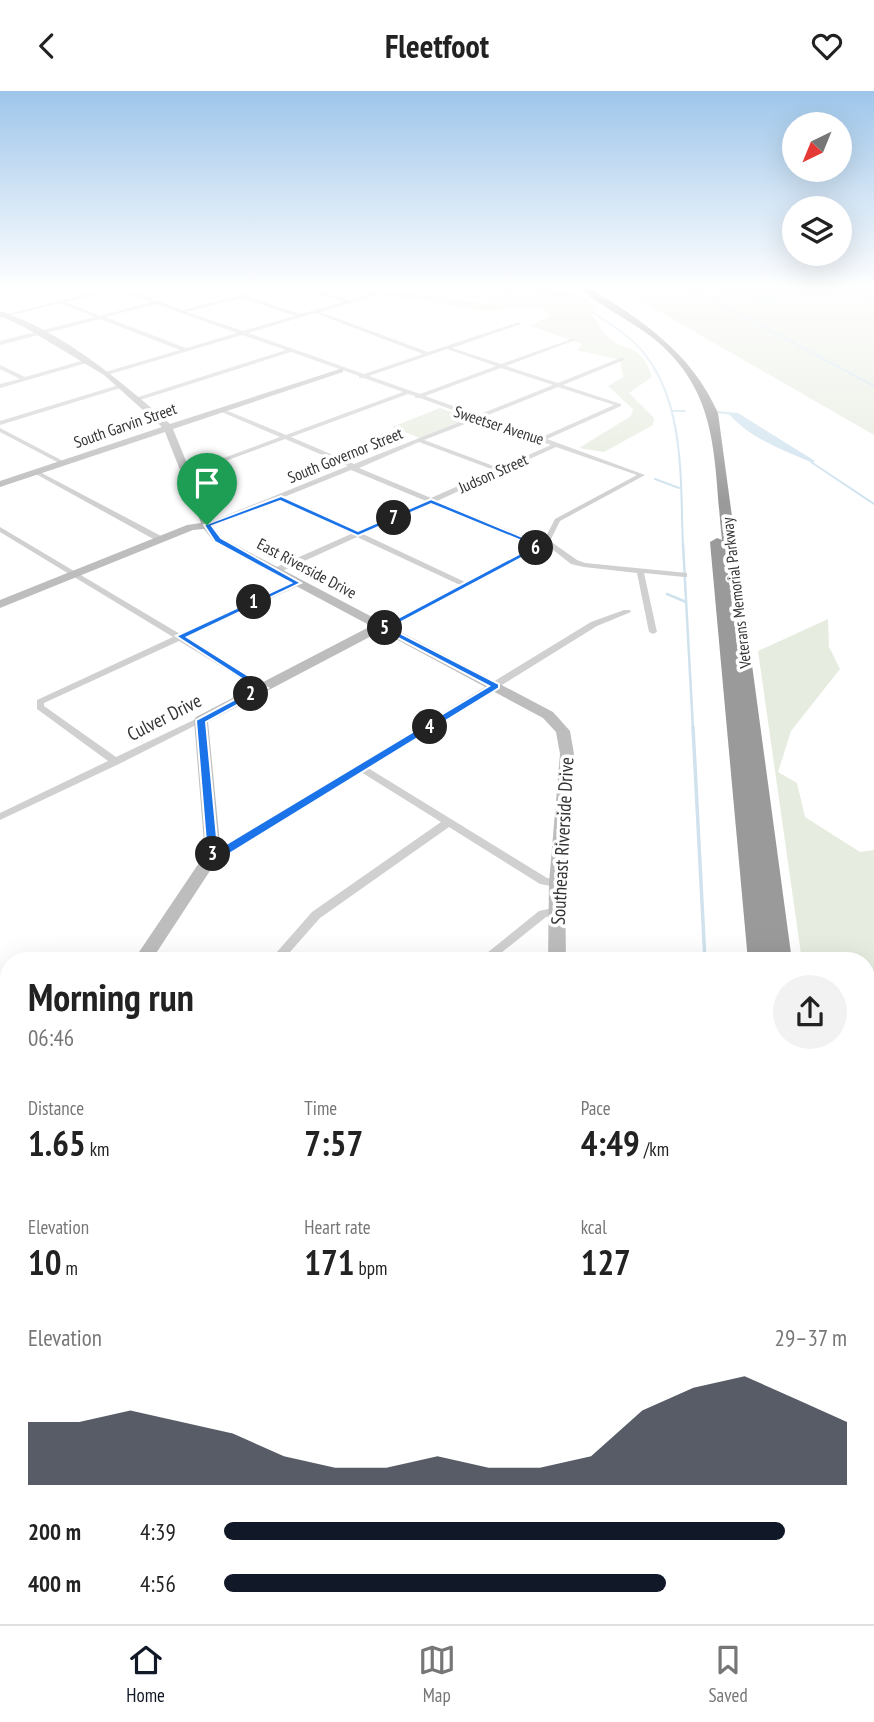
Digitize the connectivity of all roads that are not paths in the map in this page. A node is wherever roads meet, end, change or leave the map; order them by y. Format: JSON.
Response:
{"nodes":[{"id":1,"x":82,"y":358,"type":"edge"},
{"id":2,"x":160,"y":358,"type":"edge"},
{"id":3,"x":268,"y":358,"type":"edge"},
{"id":4,"x":307,"y":358,"type":"edge"},
{"id":5,"x":415,"y":358,"type":"edge"},
{"id":6,"x":478,"y":358,"type":"edge"},
{"id":7,"x":523,"y":358,"type":"edge"},
{"id":8,"x":670,"y":358,"type":"edge"},
{"id":9,"x":678,"y":358,"type":"edge"},
{"id":10,"x":622,"y":359,"type":"dead end"},
{"id":11,"x":88,"y":361,"type":"junction"},
{"id":12,"x":503,"y":365,"type":"junction"},
{"id":13,"x":0,"y":367,"type":"edge"},
{"id":14,"x":340,"y":370,"type":"junction"},
{"id":15,"x":107,"y":373,"type":"junction"},
{"id":16,"x":360,"y":377,"type":"junction"},
{"id":17,"x":25,"y":379,"type":"junction"},
{"id":18,"x":559,"y":385,"type":"junction"},
{"id":19,"x":0,"y":386,"type":"edge"},
{"id":20,"x":122,"y":386,"type":"junction"},
{"id":21,"x":406,"y":393,"type":"junction"},
{"id":22,"x":417,"y":397,"type":"junction"},
{"id":23,"x":137,"y":399,"type":"junction"},
{"id":24,"x":221,"y":410,"type":"junction"},
{"id":25,"x":480,"y":417,"type":"junction"},
{"id":26,"x":0,"y":423,"type":"edge"},
{"id":27,"x":168,"y":427,"type":"junction"},
{"id":28,"x":0,"y":430,"type":"edge"},
{"id":29,"x":288,"y":438,"type":"junction"},
{"id":30,"x":543,"y":439,"type":"junction"},
{"id":31,"x":421,"y":441,"type":"junction"},
{"id":32,"x":557,"y":444,"type":"junction"},
{"id":33,"x":63,"y":463,"type":"junction"},
{"id":34,"x":355,"y":468,"type":"junction"},
{"id":35,"x":499,"y":470,"type":"junction"},
{"id":36,"x":36,"y":472,"type":"junction"},
{"id":37,"x":188,"y":473,"type":"junction"},
{"id":38,"x":635,"y":480,"type":"joint"},
{"id":39,"x":0,"y":484,"type":"edge"},
{"id":40,"x":281,"y":498,"type":"junction"},
{"id":41,"x":431,"y":501,"type":"junction"},
{"id":42,"x":207,"y":525,"type":"junction"},
{"id":43,"x":0,"y":529,"type":"edge"},
{"id":44,"x":358,"y":534,"type":"junction"},
{"id":45,"x":11,"y":535,"type":"junction"},
{"id":46,"x":0,"y":539,"type":"edge"},
{"id":47,"x":160,"y":539,"type":"junction"},
{"id":48,"x":544,"y":544,"type":"junction"},
{"id":49,"x":275,"y":571,"type":"junction"},
{"id":50,"x":75,"y":573,"type":"junction"},
{"id":51,"x":640,"y":573,"type":"junction"},
{"id":52,"x":684,"y":575,"type":"dead end"},
{"id":53,"x":297,"y":583,"type":"junction"},
{"id":54,"x":465,"y":585,"type":"junction"},
{"id":55,"x":0,"y":604,"type":"edge"},
{"id":56,"x":626,"y":612,"type":"dead end"},
{"id":57,"x":382,"y":627,"type":"junction"},
{"id":58,"x":653,"y":632,"type":"dead end"},
{"id":59,"x":180,"y":636,"type":"junction"},
{"id":60,"x":495,"y":686,"type":"junction"},
{"id":61,"x":263,"y":688,"type":"junction"},
{"id":62,"x":201,"y":720,"type":"junction"},
{"id":63,"x":557,"y":723,"type":"joint"},
{"id":64,"x":116,"y":762,"type":"junction"},
{"id":65,"x":363,"y":769,"type":"junction"},
{"id":66,"x":0,"y":817,"type":"edge"},
{"id":67,"x":448,"y":822,"type":"junction"},
{"id":68,"x":213,"y":854,"type":"junction"},
{"id":69,"x":557,"y":883,"type":"junction"},
{"id":70,"x":556,"y":911,"type":"junction"},
{"id":71,"x":148,"y":952,"type":"edge"},
{"id":72,"x":283,"y":952,"type":"edge"},
{"id":73,"x":494,"y":952,"type":"edge"},
{"id":74,"x":557,"y":952,"type":"edge"},
{"id":75,"x":759,"y":952,"type":"edge"},
{"id":76,"x":780,"y":952,"type":"edge"}],
"edges":[{"from":1,"to":11,"type":"street","name":"East Riverside Drive"},
{"from":2,"to":15,"type":"street"},
{"from":3,"to":23,"type":"street"},
{"from":4,"to":14,"type":"street","name":"Sweetser Avenue"},
{"from":5,"to":16,"type":"street"},
{"from":6,"to":12,"type":"street"},
{"from":7,"to":12,"type":"street"},
{"from":8,"to":75,"type":"highway","name":"Veterans Memorial Parkway"},
{"from":9,"to":76,"type":"highway","name":"Veterans Memorial Parkway"},
{"from":10,"to":18,"type":"street","name":"South Governor Street"},
{"from":11,"to":15,"type":"street","name":"East Riverside Drive"},
{"from":11,"to":17,"type":"street"},
{"from":12,"to":18,"type":"street"},
{"from":12,"to":22,"type":"street"},
{"from":13,"to":17,"type":"street"},
{"from":14,"to":16,"type":"street","name":"Sweetser Avenue"},
{"from":14,"to":24,"type":"street","name":"South Garvin Street"},
{"from":15,"to":20,"type":"street","name":"East Riverside Drive"},
{"from":16,"to":21,"type":"street","name":"Sweetser Avenue"},
{"from":17,"to":19,"type":"street"},
{"from":18,"to":25,"type":"street","name":"South Governor Street"},
{"from":18,"to":30,"type":"street","name":"Judson Street"},
{"from":20,"to":23,"type":"street","name":"East Riverside Drive"},
{"from":20,"to":26,"type":"street"},
{"from":21,"to":22,"type":"street","name":"Sweetser Avenue"},
{"from":21,"to":29,"type":"street"},
{"from":22,"to":25,"type":"street","name":"Sweetser Avenue"},
{"from":23,"to":27,"type":"street","name":"East Riverside Drive"},
{"from":24,"to":27,"type":"street","name":"South Garvin Street"},
{"from":24,"to":29,"type":"street"},
{"from":25,"to":30,"type":"street","name":"Sweetser Avenue"},
{"from":25,"to":31,"type":"street","name":"South Governor Street"},
{"from":27,"to":33,"type":"street","name":"South Garvin Street"},
{"from":27,"to":37,"type":"street","name":"East Riverside Drive"},
{"from":28,"to":33,"type":"street"},
{"from":29,"to":34,"type":"street"},
{"from":29,"to":37,"type":"street"},
{"from":30,"to":32,"type":"street","name":"Sweetser Avenue"},
{"from":31,"to":34,"type":"street","name":"South Governor Street"},
{"from":31,"to":35,"type":"street"},
{"from":32,"to":35,"type":"street","name":"Judson Street"},
{"from":32,"to":38,"type":"street","name":"Sweetser Avenue"},
{"from":33,"to":36,"type":"street","name":"South Garvin Street"},
{"from":34,"to":40,"type":"street","name":"South Governor Street"},
{"from":34,"to":41,"type":"street"},
{"from":35,"to":41,"type":"street","name":"Judson Street"},
{"from":36,"to":39,"type":"street","name":"South Garvin Street"},
{"from":36,"to":47,"type":"street"},
{"from":37,"to":42,"type":"street","name":"East Riverside Drive"},
{"from":38,"to":48,"type":"street","name":"Culver Drive"},
{"from":40,"to":42,"type":"street","name":"South Governor Street"},
{"from":40,"to":44,"type":"street"},
{"from":41,"to":44,"type":"street","name":"Judson Street"},
{"from":41,"to":48,"type":"street"},
{"from":42,"to":47,"type":"street","name":"South Governor Street"},
{"from":42,"to":49,"type":"street","name":"East Riverside Drive"},
{"from":43,"to":45,"type":"street"},
{"from":44,"to":49,"type":"street","name":"Judson Street"},
{"from":44,"to":54,"type":"street"},
{"from":45,"to":46,"type":"street"},
{"from":45,"to":50,"type":"street"},
{"from":47,"to":50,"type":"street","name":"South Governor Street"},
{"from":48,"to":51,"type":"street"},
{"from":48,"to":54,"type":"street","name":"Culver Drive"},
{"from":49,"to":53,"type":"street","name":"East Riverside Drive"},
{"from":50,"to":55,"type":"street","name":"South Governor Street"},
{"from":50,"to":59,"type":"street"},
{"from":51,"to":52,"type":"street"},
{"from":51,"to":58,"type":"street"},
{"from":53,"to":57,"type":"street","name":"East Riverside Drive"},
{"from":53,"to":59,"type":"street"},
{"from":54,"to":57,"type":"street","name":"Culver Drive"},
{"from":56,"to":60,"type":"street"},
{"from":57,"to":60,"type":"street","name":"East Riverside Drive"},
{"from":57,"to":61,"type":"street","name":"Culver Drive"},
{"from":59,"to":61,"type":"street"},
{"from":59,"to":64,"type":"street"},
{"from":60,"to":63,"type":"street","name":"East Riverside Drive"},
{"from":60,"to":65,"type":"street"},
{"from":61,"to":62,"type":"street","name":"Culver Drive"},
{"from":62,"to":64,"type":"street","name":"Culver Drive"},
{"from":62,"to":68,"type":"street"},
{"from":63,"to":69,"type":"street","name":"Southeast Riverside Drive"},
{"from":64,"to":66,"type":"street","name":"Culver Drive"},
{"from":65,"to":67,"type":"street"},
{"from":65,"to":68,"type":"street"},
{"from":67,"to":69,"type":"street"},
{"from":67,"to":72,"type":"street"},
{"from":68,"to":71,"type":"street"},
{"from":69,"to":70,"type":"street","name":"Southeast Riverside Drive"},
{"from":70,"to":73,"type":"street"},
{"from":70,"to":74,"type":"street","name":"Southeast Riverside Drive"}]}
